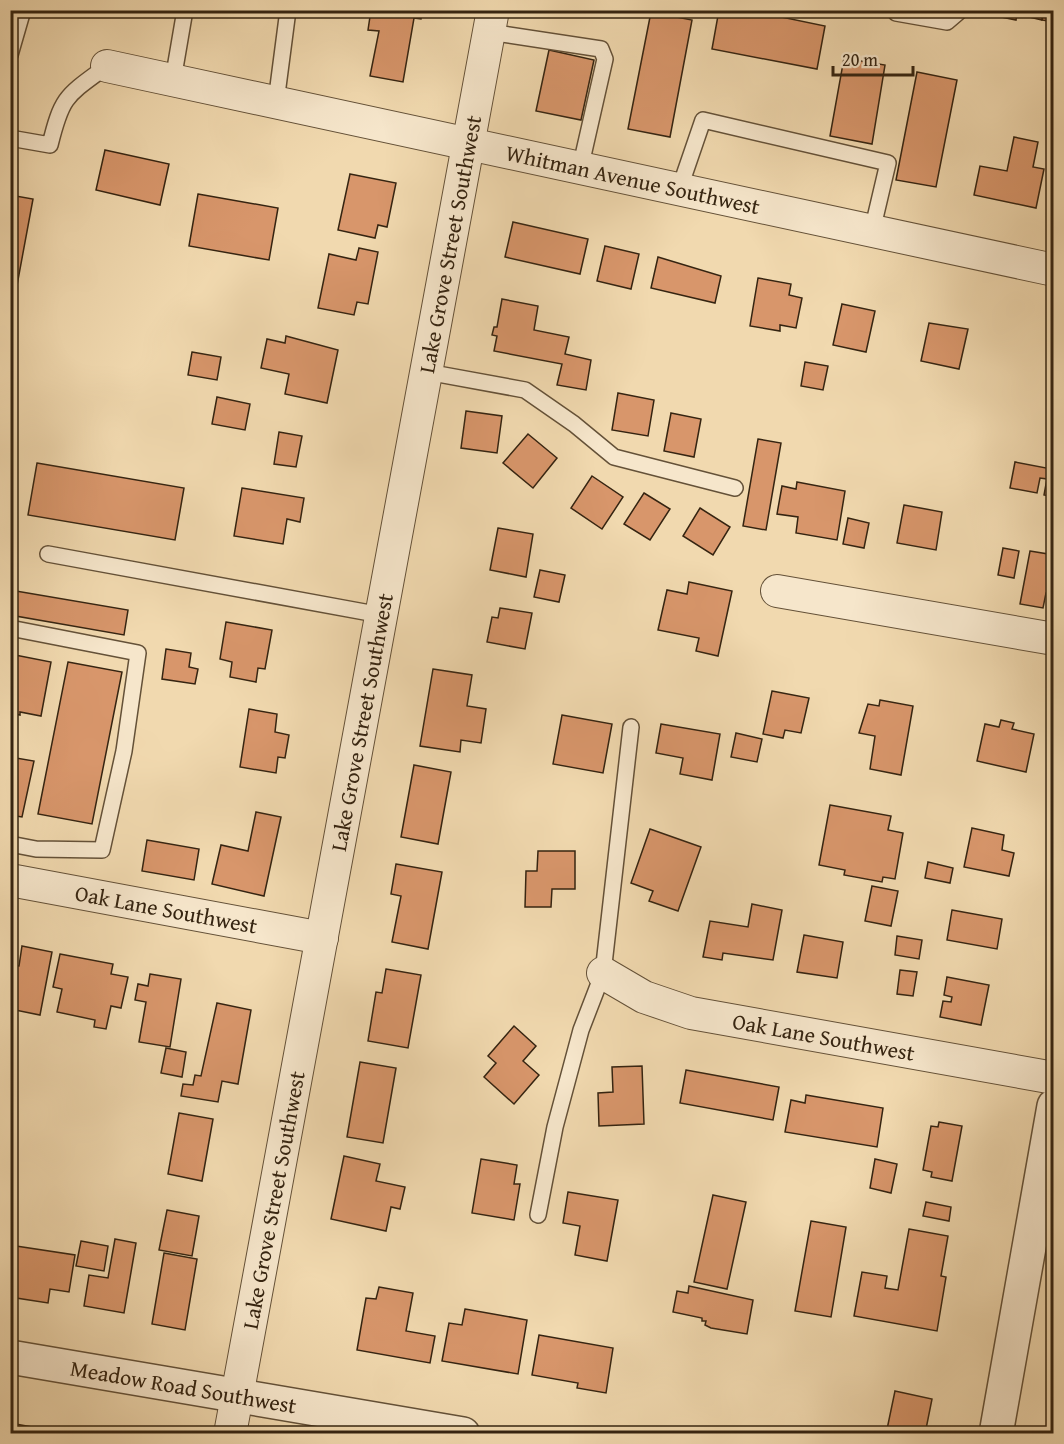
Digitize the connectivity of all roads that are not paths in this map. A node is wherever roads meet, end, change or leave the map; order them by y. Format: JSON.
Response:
{"nodes":[{"id":1,"x":23,"y":10,"type":"edge"},
{"id":2,"x":185,"y":10,"type":"edge"},
{"id":3,"x":288,"y":10,"type":"edge"},
{"id":4,"x":895,"y":10,"type":"edge"},
{"id":5,"x":961,"y":10,"type":"edge"},
{"id":6,"x":491,"y":21,"type":"edge"},
{"id":7,"x":10,"y":55,"type":"edge"},
{"id":8,"x":107,"y":66,"type":"joint"},
{"id":9,"x":173,"y":80,"type":"junction"},
{"id":10,"x":276,"y":102,"type":"junction"},
{"id":11,"x":10,"y":138,"type":"edge"},
{"id":12,"x":469,"y":145,"type":"junction"},
{"id":13,"x":580,"y":169,"type":"junction"},
{"id":14,"x":679,"y":190,"type":"junction"},
{"id":15,"x":872,"y":231,"type":"junction"},
{"id":16,"x":1053,"y":270,"type":"edge"},
{"id":17,"x":427,"y":372,"type":"junction"},
{"id":18,"x":735,"y":488,"type":"dead end"},
{"id":19,"x":48,"y":554,"type":"dead end"},
{"id":20,"x":777,"y":591,"type":"dead end"},
{"id":21,"x":381,"y":615,"type":"junction"},
{"id":22,"x":10,"y":628,"type":"edge"},
{"id":23,"x":1053,"y":639,"type":"edge"},
{"id":24,"x":631,"y":727,"type":"dead end"},
{"id":25,"x":10,"y":844,"type":"edge"},
{"id":26,"x":10,"y":880,"type":"edge"},
{"id":27,"x":322,"y":938,"type":"junction"},
{"id":28,"x":603,"y":973,"type":"junction"},
{"id":29,"x":1053,"y":1078,"type":"edge"},
{"id":30,"x":1053,"y":1106,"type":"edge"},
{"id":31,"x":538,"y":1215,"type":"dead end"},
{"id":32,"x":10,"y":1357,"type":"edge"},
{"id":33,"x":237,"y":1396,"type":"junction"},
{"id":34,"x":230,"y":1434,"type":"edge"},
{"id":35,"x":463,"y":1434,"type":"edge"},
{"id":36,"x":996,"y":1434,"type":"edge"}],
"edges":[{"from":1,"to":7,"type":"lane"},
{"from":2,"to":9,"type":"lane"},
{"from":3,"to":10,"type":"lane"},
{"from":4,"to":5,"type":"lane"},
{"from":6,"to":12,"type":"street","name":"Lake Grove Street Southwest"},
{"from":6,"to":13,"type":"lane"},
{"from":8,"to":9,"type":"street","name":"Whitman Avenue Southwest"},
{"from":8,"to":11,"type":"lane"},
{"from":9,"to":10,"type":"street","name":"Whitman Avenue Southwest"},
{"from":10,"to":12,"type":"street","name":"Whitman Avenue Southwest"},
{"from":12,"to":13,"type":"street","name":"Whitman Avenue Southwest"},
{"from":12,"to":17,"type":"street","name":"Lake Grove Street Southwest"},
{"from":13,"to":14,"type":"street","name":"Whitman Avenue Southwest"},
{"from":14,"to":15,"type":"street","name":"Whitman Avenue Southwest"},
{"from":14,"to":15,"type":"lane"},
{"from":15,"to":16,"type":"street","name":"Whitman Avenue Southwest"},
{"from":17,"to":18,"type":"lane"},
{"from":17,"to":21,"type":"street","name":"Lake Grove Street Southwest"},
{"from":19,"to":21,"type":"lane"},
{"from":20,"to":23,"type":"street"},
{"from":21,"to":27,"type":"street","name":"Lake Grove Street Southwest"},
{"from":22,"to":25,"type":"lane"},
{"from":24,"to":28,"type":"lane"},
{"from":26,"to":27,"type":"street","name":"Oak Lane Southwest"},
{"from":27,"to":33,"type":"street","name":"Lake Grove Street Southwest"},
{"from":28,"to":29,"type":"street","name":"Oak Lane Southwest"},
{"from":28,"to":31,"type":"lane"},
{"from":30,"to":36,"type":"street"},
{"from":32,"to":33,"type":"street","name":"Meadow Road Southwest"},
{"from":33,"to":34,"type":"street","name":"Lake Grove Street Southwest"},
{"from":33,"to":35,"type":"street","name":"Meadow Road Southwest"}]}
